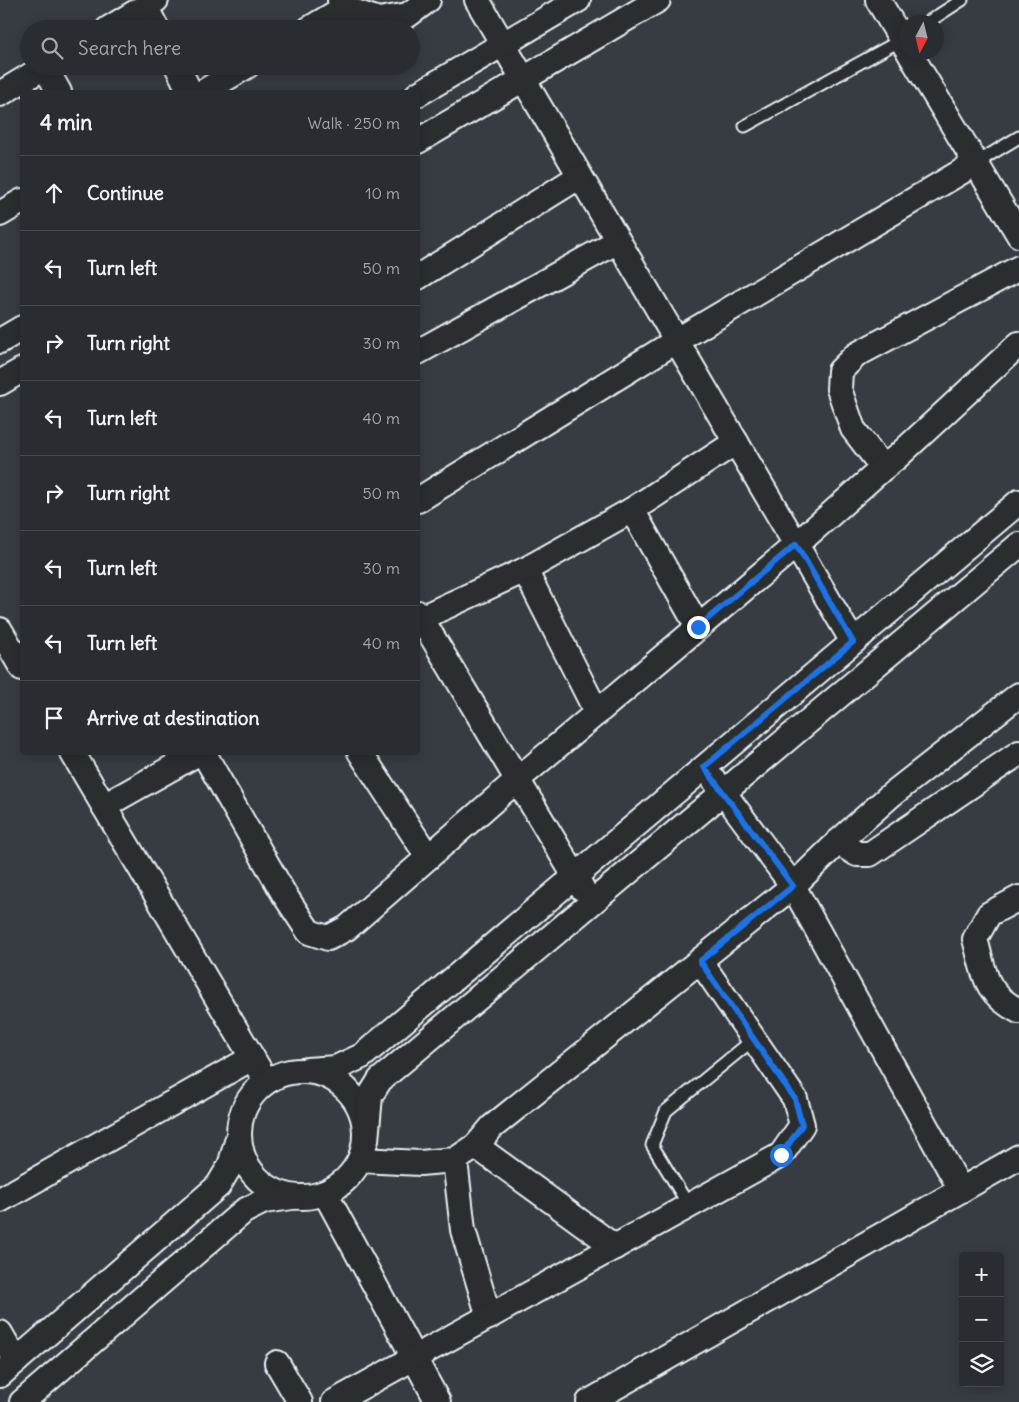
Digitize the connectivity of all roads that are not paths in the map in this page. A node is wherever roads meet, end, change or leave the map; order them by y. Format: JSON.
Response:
{"nodes":[{"id":1,"x":428,"y":0,"type":"edge"},
{"id":2,"x":477,"y":0,"type":"edge"},
{"id":3,"x":578,"y":0,"type":"edge"},
{"id":4,"x":658,"y":0,"type":"edge"},
{"id":5,"x":878,"y":0,"type":"edge"},
{"id":6,"x":962,"y":0,"type":"edge"},
{"id":7,"x":151,"y":3,"type":"edge"},
{"id":8,"x":342,"y":4,"type":"edge"},
{"id":9,"x":939,"y":15,"type":"edge"},
{"id":10,"x":123,"y":20,"type":"edge"},
{"id":11,"x":155,"y":20,"type":"edge"},
{"id":12,"x":321,"y":20,"type":"edge"},
{"id":13,"x":899,"y":33,"type":"edge"},
{"id":14,"x":502,"y":44,"type":"junction"},
{"id":15,"x":899,"y":48,"type":"edge"},
{"id":16,"x":915,"y":60,"type":"edge"},
{"id":17,"x":32,"y":75,"type":"edge"},
{"id":18,"x":50,"y":75,"type":"edge"},
{"id":19,"x":181,"y":75,"type":"edge"},
{"id":20,"x":231,"y":75,"type":"edge"},
{"id":21,"x":524,"y":80,"type":"junction"},
{"id":22,"x":58,"y":90,"type":"edge"},
{"id":23,"x":189,"y":90,"type":"edge"},
{"id":24,"x":206,"y":90,"type":"edge"},
{"id":25,"x":420,"y":93,"type":"edge"},
{"id":26,"x":0,"y":94,"type":"edge"},
{"id":27,"x":745,"y":126,"type":"dead end"},
{"id":28,"x":1019,"y":137,"type":"edge"},
{"id":29,"x":420,"y":140,"type":"edge"},
{"id":30,"x":976,"y":163,"type":"junction"},
{"id":31,"x":580,"y":176,"type":"junction"},
{"id":32,"x":20,"y":202,"type":"edge"},
{"id":33,"x":0,"y":214,"type":"edge"},
{"id":34,"x":1019,"y":235,"type":"edge"},
{"id":35,"x":618,"y":241,"type":"junction"},
{"id":36,"x":1019,"y":268,"type":"edge"},
{"id":37,"x":420,"y":276,"type":"edge"},
{"id":38,"x":20,"y":329,"type":"edge"},
{"id":39,"x":676,"y":340,"type":"junction"},
{"id":40,"x":0,"y":341,"type":"edge"},
{"id":41,"x":1019,"y":344,"type":"edge"},
{"id":42,"x":420,"y":351,"type":"edge"},
{"id":43,"x":20,"y":371,"type":"edge"},
{"id":44,"x":0,"y":383,"type":"edge"},
{"id":45,"x":736,"y":442,"type":"junction"},
{"id":46,"x":883,"y":468,"type":"junction"},
{"id":47,"x":420,"y":499,"type":"edge"},
{"id":48,"x":1019,"y":502,"type":"edge"},
{"id":49,"x":632,"y":510,"type":"junction"},
{"id":50,"x":796,"y":544,"type":"junction"},
{"id":51,"x":1019,"y":545,"type":"edge"},
{"id":52,"x":525,"y":570,"type":"junction"},
{"id":53,"x":420,"y":616,"type":"edge"},
{"id":54,"x":420,"y":618,"type":"edge"},
{"id":55,"x":698,"y":627,"type":"junction"},
{"id":56,"x":0,"y":630,"type":"edge"},
{"id":57,"x":853,"y":642,"type":"junction"},
{"id":58,"x":20,"y":665,"type":"edge"},
{"id":59,"x":1019,"y":695,"type":"edge"},
{"id":60,"x":597,"y":713,"type":"junction"},
{"id":61,"x":1019,"y":753,"type":"edge"},
{"id":62,"x":74,"y":755,"type":"edge"},
{"id":63,"x":196,"y":755,"type":"edge"},
{"id":64,"x":203,"y":755,"type":"edge"},
{"id":65,"x":362,"y":755,"type":"edge"},
{"id":66,"x":704,"y":767,"type":"junction"},
{"id":67,"x":517,"y":780,"type":"junction"},
{"id":68,"x":724,"y":792,"type":"junction"},
{"id":69,"x":104,"y":806,"type":"junction"},
{"id":70,"x":838,"y":842,"type":"junction"},
{"id":71,"x":428,"y":857,"type":"junction"},
{"id":72,"x":574,"y":877,"type":"junction"},
{"id":73,"x":793,"y":886,"type":"junction"},
{"id":74,"x":1019,"y":898,"type":"edge"},
{"id":75,"x":592,"y":902,"type":"junction"},
{"id":76,"x":700,"y":961,"type":"junction"},
{"id":77,"x":1019,"y":1011,"type":"edge"},
{"id":78,"x":754,"y":1039,"type":"junction"},
{"id":79,"x":252,"y":1058,"type":"junction"},
{"id":80,"x":307,"y":1070,"type":"junction"},
{"id":81,"x":266,"y":1081,"type":"junction"},
{"id":82,"x":238,"y":1138,"type":"junction"},
{"id":83,"x":476,"y":1146,"type":"junction"},
{"id":84,"x":364,"y":1150,"type":"junction"},
{"id":85,"x":1019,"y":1157,"type":"edge"},
{"id":86,"x":455,"y":1160,"type":"junction"},
{"id":87,"x":961,"y":1190,"type":"junction"},
{"id":88,"x":325,"y":1193,"type":"junction"},
{"id":89,"x":294,"y":1197,"type":"junction"},
{"id":90,"x":0,"y":1200,"type":"edge"},
{"id":91,"x":689,"y":1206,"type":"junction"},
{"id":92,"x":615,"y":1247,"type":"junction"},
{"id":93,"x":489,"y":1317,"type":"junction"},
{"id":94,"x":0,"y":1333,"type":"edge"},
{"id":95,"x":414,"y":1358,"type":"junction"},
{"id":96,"x":277,"y":1363,"type":"dead end"},
{"id":97,"x":8,"y":1368,"type":"edge"},
{"id":98,"x":22,"y":1402,"type":"edge"},
{"id":99,"x":300,"y":1402,"type":"edge"},
{"id":100,"x":334,"y":1402,"type":"edge"},
{"id":101,"x":438,"y":1402,"type":"edge"},
{"id":102,"x":589,"y":1402,"type":"edge"}],
"edges":[{"from":1,"to":8,"type":"street"},
{"from":2,"to":14,"type":"street"},
{"from":3,"to":14,"type":"street"},
{"from":4,"to":21,"type":"street"},
{"from":5,"to":13,"type":"street"},
{"from":6,"to":9,"type":"lane"},
{"from":7,"to":10,"type":"street"},
{"from":7,"to":11,"type":"street"},
{"from":8,"to":12,"type":"street"},
{"from":14,"to":21,"type":"street"},
{"from":14,"to":25,"type":"street"},
{"from":15,"to":27,"type":"lane"},
{"from":16,"to":30,"type":"street"},
{"from":17,"to":26,"type":"street"},
{"from":18,"to":22,"type":"street"},
{"from":19,"to":23,"type":"street"},
{"from":20,"to":24,"type":"street"},
{"from":21,"to":29,"type":"street"},
{"from":21,"to":31,"type":"street"},
{"from":28,"to":30,"type":"lane"},
{"from":30,"to":34,"type":"street"},
{"from":30,"to":39,"type":"street"},
{"from":31,"to":35,"type":"street"},
{"from":31,"to":37,"type":"street"},
{"from":32,"to":33,"type":"street"},
{"from":35,"to":39,"type":"street"},
{"from":35,"to":42,"type":"street"},
{"from":36,"to":46,"type":"street"},
{"from":38,"to":40,"type":"street"},
{"from":39,"to":45,"type":"street"},
{"from":39,"to":47,"type":"street"},
{"from":41,"to":46,"type":"street"},
{"from":43,"to":44,"type":"street"},
{"from":45,"to":49,"type":"street"},
{"from":45,"to":50,"type":"street"},
{"from":46,"to":50,"type":"street"},
{"from":48,"to":57,"type":"street"},
{"from":49,"to":52,"type":"street"},
{"from":49,"to":55,"type":"street"},
{"from":50,"to":55,"type":"street"},
{"from":50,"to":57,"type":"street"},
{"from":51,"to":68,"type":"street"},
{"from":52,"to":53,"type":"street"},
{"from":52,"to":60,"type":"street"},
{"from":54,"to":67,"type":"street"},
{"from":55,"to":60,"type":"street"},
{"from":56,"to":58,"type":"street"},
{"from":57,"to":66,"type":"street"},
{"from":59,"to":70,"type":"street"},
{"from":60,"to":67,"type":"street"},
{"from":61,"to":70,"type":"street"},
{"from":62,"to":69,"type":"street"},
{"from":63,"to":69,"type":"street"},
{"from":64,"to":71,"type":"street"},
{"from":65,"to":71,"type":"street"},
{"from":66,"to":68,"type":"street"},
{"from":66,"to":72,"type":"street"},
{"from":67,"to":71,"type":"street"},
{"from":67,"to":72,"type":"street"},
{"from":68,"to":73,"type":"street"},
{"from":68,"to":75,"type":"street"},
{"from":69,"to":79,"type":"street"},
{"from":70,"to":73,"type":"street"},
{"from":72,"to":75,"type":"street"},
{"from":72,"to":80,"type":"street"},
{"from":73,"to":76,"type":"street"},
{"from":73,"to":87,"type":"street"},
{"from":74,"to":77,"type":"street"},
{"from":75,"to":84,"type":"street"},
{"from":76,"to":78,"type":"street"},
{"from":76,"to":83,"type":"street"},
{"from":78,"to":91,"type":"lane"},
{"from":78,"to":91,"type":"street"},
{"from":79,"to":81,"type":"street"},
{"from":79,"to":90,"type":"street"},
{"from":80,"to":81,"type":"street"},
{"from":80,"to":84,"type":"street"},
{"from":81,"to":82,"type":"street"},
{"from":82,"to":89,"type":"street"},
{"from":82,"to":97,"type":"street"},
{"from":83,"to":86,"type":"street"},
{"from":83,"to":92,"type":"street"},
{"from":84,"to":86,"type":"street"},
{"from":84,"to":88,"type":"street"},
{"from":85,"to":87,"type":"street"},
{"from":86,"to":93,"type":"street"},
{"from":87,"to":102,"type":"street"},
{"from":88,"to":89,"type":"street"},
{"from":88,"to":95,"type":"street"},
{"from":89,"to":98,"type":"street"},
{"from":91,"to":92,"type":"street"},
{"from":92,"to":93,"type":"street"},
{"from":93,"to":95,"type":"street"},
{"from":94,"to":97,"type":"street"},
{"from":95,"to":100,"type":"street"},
{"from":95,"to":101,"type":"street"},
{"from":96,"to":99,"type":"street"}]}
